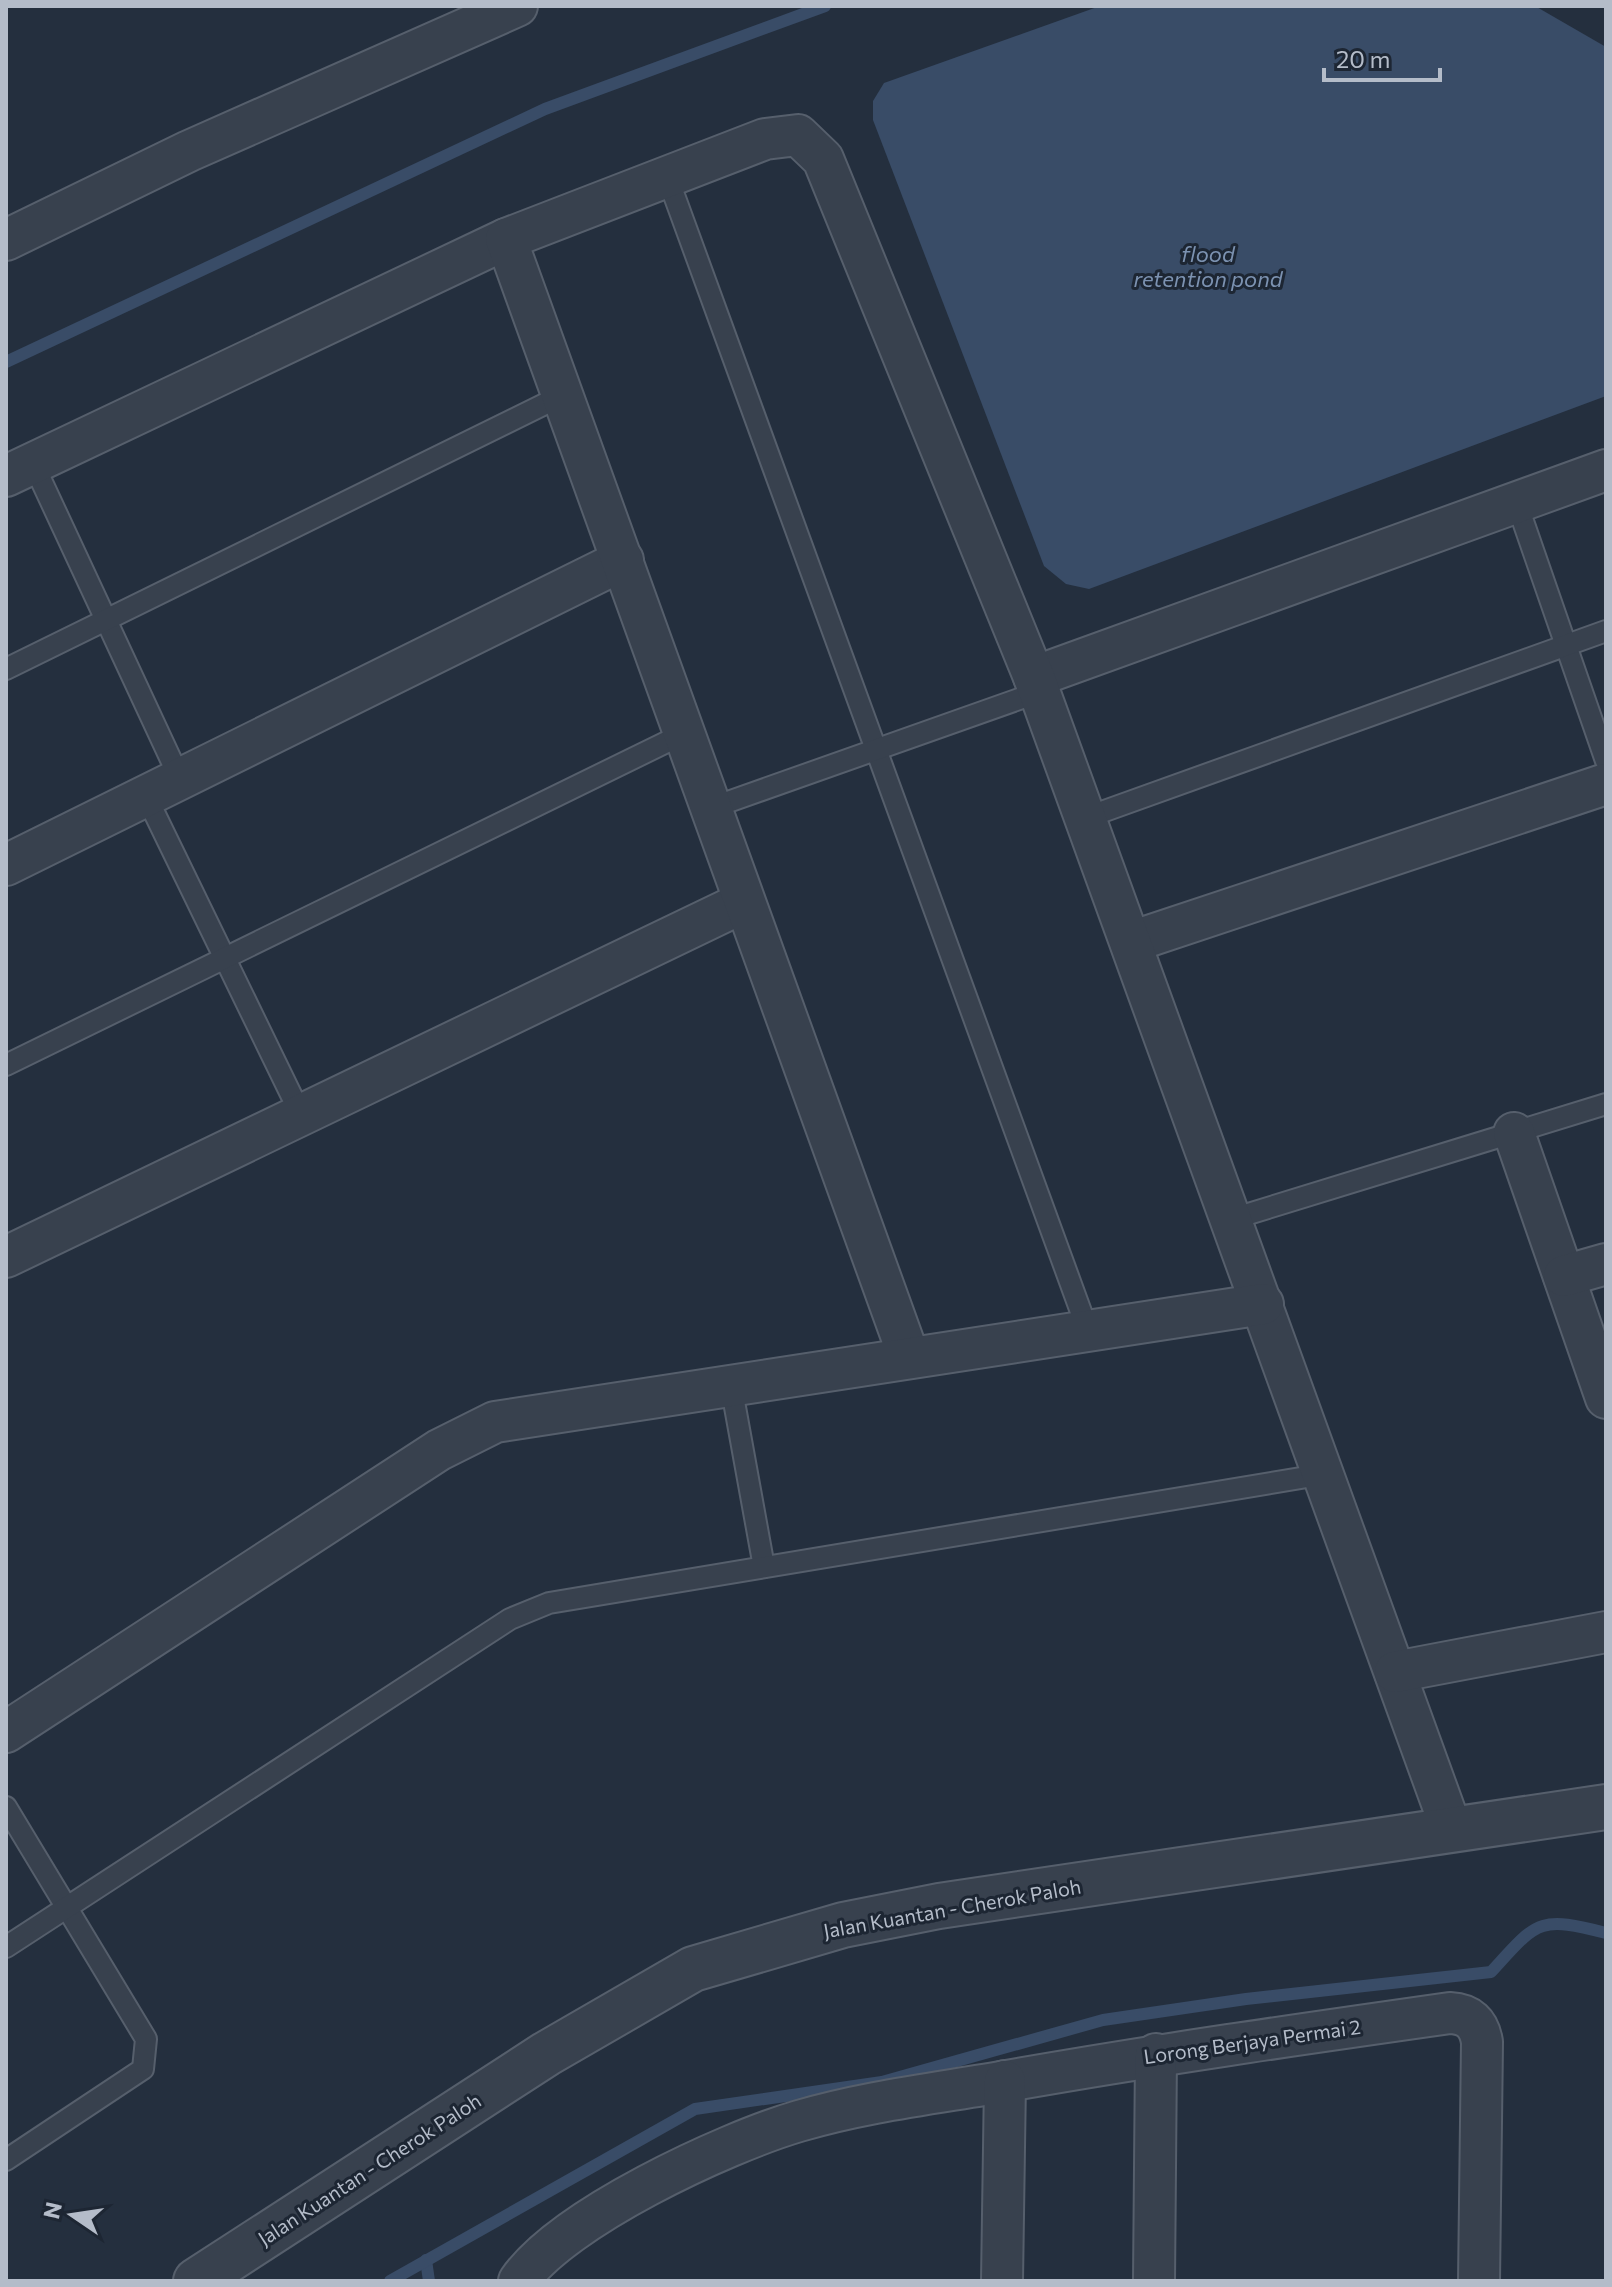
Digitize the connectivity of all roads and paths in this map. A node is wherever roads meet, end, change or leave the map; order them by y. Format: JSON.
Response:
{"nodes":[{"id":1,"x":517,"y":6,"type":"edge"},
{"id":2,"x":667,"y":176,"type":"junction"},
{"id":3,"x":506,"y":239,"type":"junction"},
{"id":4,"x":6,"y":240,"type":"edge"},
{"id":5,"x":563,"y":395,"type":"junction"},
{"id":6,"x":19,"y":469,"type":"edge"},
{"id":7,"x":1606,"y":470,"type":"edge"},
{"id":8,"x":1516,"y":501,"type":"junction"},
{"id":9,"x":623,"y":560,"type":"junction"},
{"id":10,"x":106,"y":620,"type":"junction"},
{"id":11,"x":1606,"y":631,"type":"edge"},
{"id":12,"x":1566,"y":645,"type":"junction"},
{"id":13,"x":6,"y":669,"type":"edge"},
{"id":14,"x":1037,"y":685,"type":"junction"},
{"id":15,"x":685,"y":733,"type":"junction"},
{"id":16,"x":876,"y":750,"type":"junction"},
{"id":17,"x":1606,"y":761,"type":"edge"},
{"id":18,"x":1606,"y":784,"type":"edge"},
{"id":19,"x":163,"y":788,"type":"junction"},
{"id":20,"x":711,"y":808,"type":"junction"},
{"id":21,"x":1085,"y":818,"type":"junction"},
{"id":22,"x":6,"y":865,"type":"edge"},
{"id":23,"x":744,"y":902,"type":"junction"},
{"id":24,"x":1131,"y":942,"type":"junction"},
{"id":25,"x":225,"y":958,"type":"junction"},
{"id":26,"x":6,"y":1065,"type":"edge"},
{"id":27,"x":1606,"y":1104,"type":"edge"},
{"id":28,"x":301,"y":1115,"type":"junction"},
{"id":29,"x":1514,"y":1133,"type":"junction"},
{"id":30,"x":1232,"y":1219,"type":"junction"},
{"id":31,"x":6,"y":1257,"type":"edge"},
{"id":32,"x":1606,"y":1264,"type":"edge"},
{"id":33,"x":1564,"y":1276,"type":"junction"},
{"id":34,"x":1263,"y":1304,"type":"junction"},
{"id":35,"x":1088,"y":1331,"type":"junction"},
{"id":36,"x":909,"y":1357,"type":"junction"},
{"id":37,"x":731,"y":1385,"type":"junction"},
{"id":38,"x":1606,"y":1398,"type":"edge"},
{"id":39,"x":1325,"y":1474,"type":"junction"},
{"id":40,"x":764,"y":1567,"type":"junction"},
{"id":41,"x":1606,"y":1632,"type":"edge"},
{"id":42,"x":1395,"y":1672,"type":"junction"},
{"id":43,"x":6,"y":1732,"type":"edge"},
{"id":44,"x":6,"y":1807,"type":"edge"},
{"id":45,"x":1606,"y":1807,"type":"edge"},
{"id":46,"x":1451,"y":1828,"type":"junction"},
{"id":47,"x":69,"y":1907,"type":"junction"},
{"id":48,"x":6,"y":1947,"type":"edge"},
{"id":49,"x":1156,"y":2054,"type":"junction"},
{"id":50,"x":1005,"y":2081,"type":"junction"},
{"id":51,"x":6,"y":2160,"type":"edge"},
{"id":52,"x":196,"y":2281,"type":"edge"},
{"id":53,"x":519,"y":2281,"type":"edge"},
{"id":54,"x":1002,"y":2281,"type":"edge"},
{"id":55,"x":1154,"y":2281,"type":"edge"},
{"id":56,"x":1479,"y":2281,"type":"edge"}],
"edges":[{"from":1,"to":4,"type":"street"},
{"from":2,"to":3,"type":"street"},
{"from":2,"to":14,"type":"street"},
{"from":2,"to":16,"type":"lane"},
{"from":3,"to":5,"type":"street"},
{"from":3,"to":6,"type":"street"},
{"from":5,"to":9,"type":"street"},
{"from":5,"to":10,"type":"lane"},
{"from":6,"to":10,"type":"lane"},
{"from":7,"to":8,"type":"street"},
{"from":8,"to":12,"type":"lane"},
{"from":8,"to":14,"type":"street"},
{"from":9,"to":15,"type":"street"},
{"from":9,"to":19,"type":"street"},
{"from":10,"to":13,"type":"lane"},
{"from":10,"to":19,"type":"lane"},
{"from":11,"to":12,"type":"lane"},
{"from":12,"to":17,"type":"lane"},
{"from":12,"to":21,"type":"lane"},
{"from":14,"to":16,"type":"lane"},
{"from":14,"to":21,"type":"street"},
{"from":15,"to":20,"type":"street"},
{"from":15,"to":25,"type":"lane"},
{"from":16,"to":20,"type":"lane"},
{"from":16,"to":35,"type":"lane"},
{"from":18,"to":24,"type":"street"},
{"from":19,"to":22,"type":"street"},
{"from":19,"to":25,"type":"lane"},
{"from":20,"to":23,"type":"street"},
{"from":21,"to":24,"type":"street"},
{"from":23,"to":28,"type":"street"},
{"from":23,"to":36,"type":"street"},
{"from":24,"to":30,"type":"street"},
{"from":25,"to":26,"type":"lane"},
{"from":25,"to":28,"type":"lane"},
{"from":27,"to":29,"type":"lane"},
{"from":28,"to":31,"type":"street"},
{"from":29,"to":30,"type":"lane"},
{"from":29,"to":33,"type":"street"},
{"from":30,"to":34,"type":"street"},
{"from":32,"to":33,"type":"street"},
{"from":33,"to":38,"type":"street"},
{"from":34,"to":35,"type":"street"},
{"from":34,"to":39,"type":"street"},
{"from":35,"to":36,"type":"street"},
{"from":36,"to":37,"type":"street"},
{"from":37,"to":40,"type":"lane"},
{"from":37,"to":43,"type":"street"},
{"from":39,"to":40,"type":"lane"},
{"from":39,"to":42,"type":"street"},
{"from":40,"to":47,"type":"lane"},
{"from":41,"to":42,"type":"street"},
{"from":42,"to":46,"type":"street"},
{"from":44,"to":47,"type":"lane"},
{"from":45,"to":46,"type":"street","name":"Jalan Kuantan - Cherok Paloh"},
{"from":46,"to":52,"type":"street","name":"Jalan Kuantan - Cherok Paloh"},
{"from":47,"to":48,"type":"lane"},
{"from":47,"to":51,"type":"lane"},
{"from":49,"to":50,"type":"street","name":"Lorong Berjaya Permai 2"},
{"from":49,"to":55,"type":"street"},
{"from":49,"to":56,"type":"street","name":"Lorong Berjaya Permai 2"},
{"from":50,"to":53,"type":"street","name":"Lorong Berjaya Permai 2"},
{"from":50,"to":54,"type":"street"}]}
